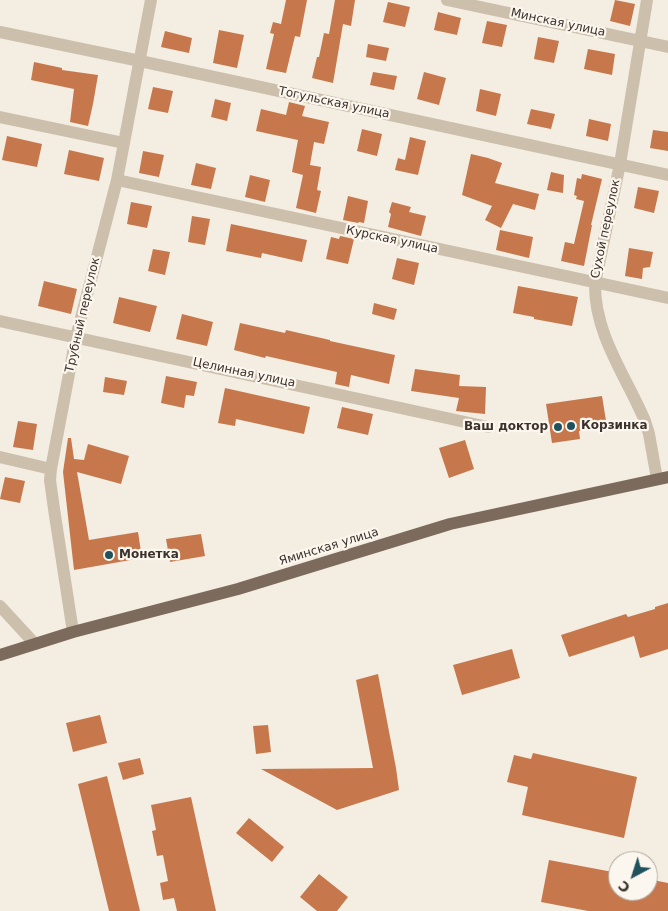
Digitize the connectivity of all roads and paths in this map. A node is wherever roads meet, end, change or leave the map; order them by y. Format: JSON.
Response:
{"nodes":[{"id":1,"x":151,"y":0,"type":"edge"},
{"id":2,"x":447,"y":0,"type":"edge"},
{"id":3,"x":647,"y":0,"type":"edge"},
{"id":4,"x":0,"y":32,"type":"edge"},
{"id":5,"x":640,"y":41,"type":"junction"},
{"id":6,"x":668,"y":46,"type":"edge"},
{"id":7,"x":140,"y":61,"type":"junction"},
{"id":8,"x":0,"y":117,"type":"edge"},
{"id":9,"x":124,"y":143,"type":"junction"},
{"id":10,"x":620,"y":164,"type":"junction"},
{"id":11,"x":668,"y":175,"type":"edge"},
{"id":12,"x":117,"y":180,"type":"junction"},
{"id":13,"x":594,"y":283,"type":"junction"},
{"id":14,"x":668,"y":298,"type":"edge"},
{"id":15,"x":0,"y":321,"type":"edge"},
{"id":16,"x":76,"y":337,"type":"junction"},
{"id":17,"x":488,"y":427,"type":"dead end"},
{"id":18,"x":0,"y":458,"type":"edge"},
{"id":19,"x":51,"y":469,"type":"junction"},
{"id":20,"x":662,"y":478,"type":"edge"},
{"id":21,"x":0,"y":606,"type":"edge"},
{"id":22,"x":72,"y":632,"type":"junction"},
{"id":23,"x":35,"y":644,"type":"junction"},
{"id":24,"x":0,"y":655,"type":"edge"}],
"edges":[{"from":1,"to":7,"type":"street","name":"Трубный переулок"},
{"from":2,"to":5,"type":"street","name":"Минская улица"},
{"from":3,"to":5,"type":"street","name":"Сухой переулок"},
{"from":4,"to":7,"type":"street","name":"Тогульская улица"},
{"from":5,"to":6,"type":"street","name":"Минская улица"},
{"from":5,"to":10,"type":"street","name":"Сухой переулок"},
{"from":7,"to":9,"type":"street","name":"Трубный переулок"},
{"from":7,"to":10,"type":"street","name":"Тогульская улица"},
{"from":8,"to":9,"type":"street"},
{"from":9,"to":12,"type":"street","name":"Трубный переулок"},
{"from":10,"to":11,"type":"street","name":"Тогульская улица"},
{"from":10,"to":13,"type":"street","name":"Сухой переулок"},
{"from":12,"to":13,"type":"street","name":"Курская улица"},
{"from":12,"to":16,"type":"street","name":"Трубный переулок"},
{"from":13,"to":14,"type":"street","name":"Курская улица"},
{"from":13,"to":20,"type":"street","name":"Сухой переулок"},
{"from":15,"to":16,"type":"street","name":"Целинная улица"},
{"from":16,"to":17,"type":"street","name":"Целинная улица"},
{"from":16,"to":19,"type":"street","name":"Трубный переулок"},
{"from":18,"to":19,"type":"street"},
{"from":19,"to":22,"type":"street","name":"Трубный переулок"},
{"from":20,"to":22,"type":"main road","name":"Яминская улица"},
{"from":21,"to":23,"type":"street"},
{"from":22,"to":23,"type":"main road","name":"Яминская улица"},
{"from":23,"to":24,"type":"main road","name":"Яминская улица"}]}
